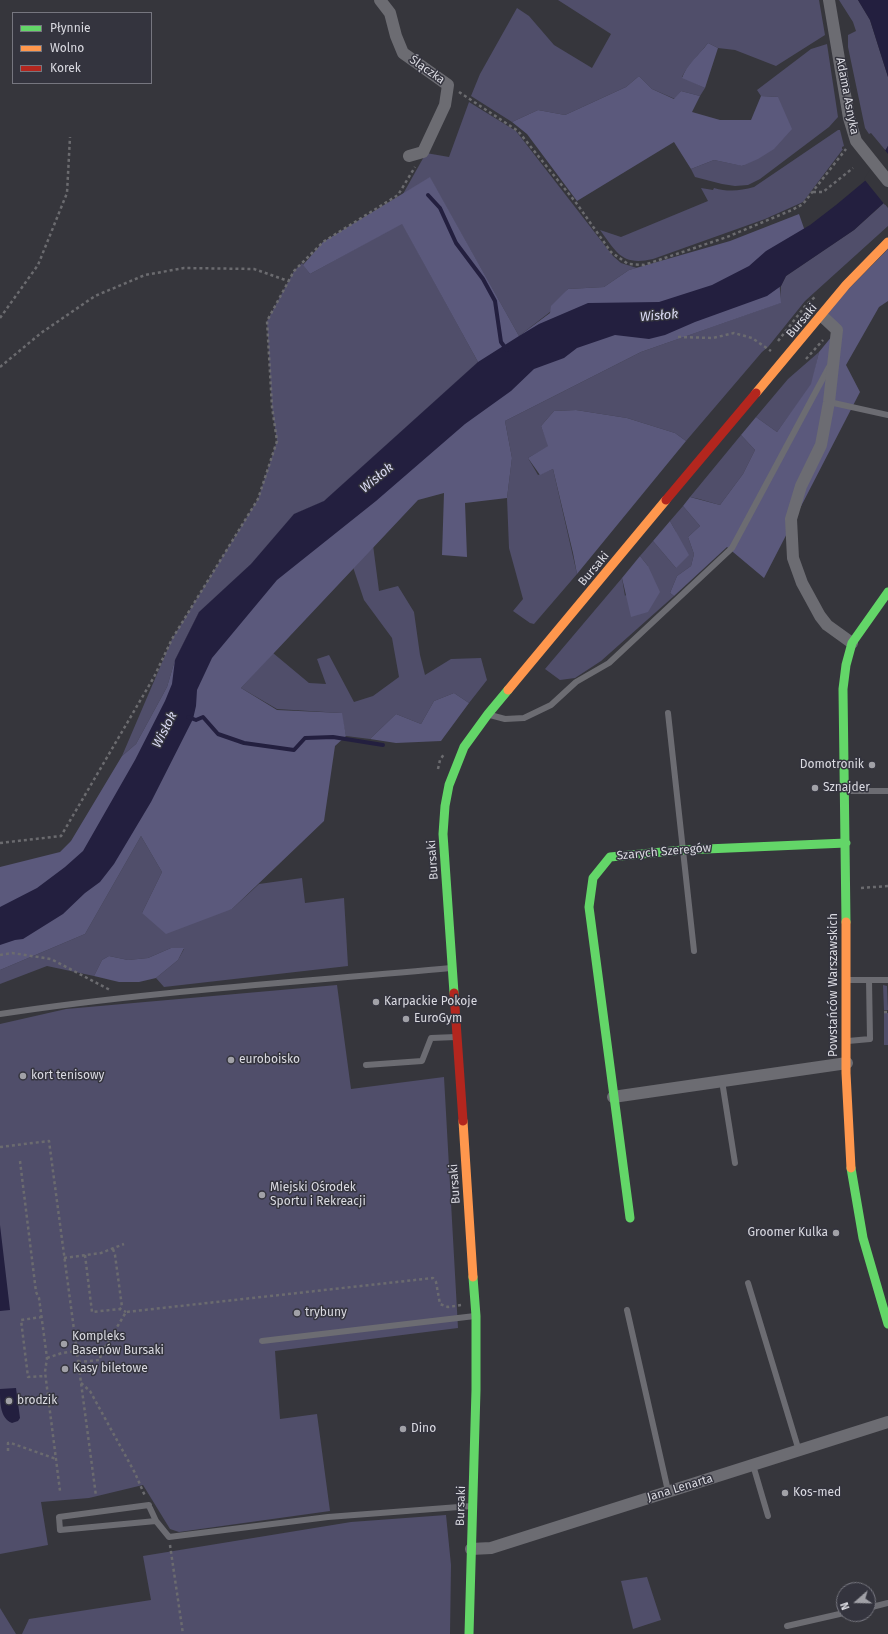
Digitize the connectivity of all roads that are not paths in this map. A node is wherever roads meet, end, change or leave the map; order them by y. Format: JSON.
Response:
{"nodes":[{"id":1,"x":380,"y":0,"type":"edge"},
{"id":2,"x":830,"y":0,"type":"edge"},
{"id":3,"x":409,"y":156,"type":"dead end"},
{"id":4,"x":888,"y":181,"type":"edge"},
{"id":5,"x":888,"y":242,"type":"edge"},
{"id":6,"x":822,"y":316,"type":"junction"},
{"id":7,"x":834,"y":358,"type":"junction"},
{"id":8,"x":829,"y":402,"type":"junction"},
{"id":9,"x":888,"y":415,"type":"edge"},
{"id":10,"x":888,"y":592,"type":"edge"},
{"id":11,"x":852,"y":643,"type":"junction"},
{"id":12,"x":668,"y":713,"type":"dead end"},
{"id":13,"x":488,"y":714,"type":"junction"},
{"id":14,"x":845,"y":791,"type":"junction"},
{"id":15,"x":888,"y":791,"type":"edge"},
{"id":16,"x":846,"y":843,"type":"junction"},
{"id":17,"x":683,"y":850,"type":"junction"},
{"id":18,"x":694,"y":952,"type":"dead end"},
{"id":19,"x":453,"y":968,"type":"junction"},
{"id":20,"x":846,"y":980,"type":"junction"},
{"id":21,"x":869,"y":980,"type":"junction"},
{"id":22,"x":888,"y":980,"type":"edge"},
{"id":23,"x":0,"y":1014,"type":"edge"},
{"id":24,"x":457,"y":1036,"type":"junction"},
{"id":25,"x":846,"y":1041,"type":"junction"},
{"id":26,"x":846,"y":1063,"type":"junction"},
{"id":27,"x":366,"y":1065,"type":"dead end"},
{"id":28,"x":722,"y":1081,"type":"junction"},
{"id":29,"x":613,"y":1097,"type":"junction"},
{"id":30,"x":735,"y":1163,"type":"dead end"},
{"id":31,"x":630,"y":1218,"type":"dead end"},
{"id":32,"x":748,"y":1283,"type":"dead end"},
{"id":33,"x":627,"y":1310,"type":"dead end"},
{"id":34,"x":476,"y":1316,"type":"junction"},
{"id":35,"x":888,"y":1324,"type":"edge"},
{"id":36,"x":262,"y":1341,"type":"dead end"},
{"id":37,"x":888,"y":1422,"type":"edge"},
{"id":38,"x":800,"y":1450,"type":"junction"},
{"id":39,"x":753,"y":1465,"type":"junction"},
{"id":40,"x":668,"y":1491,"type":"junction"},
{"id":41,"x":473,"y":1506,"type":"junction"},
{"id":42,"x":768,"y":1516,"type":"dead end"},
{"id":43,"x":156,"y":1521,"type":"junction"},
{"id":44,"x":471,"y":1549,"type":"junction"},
{"id":45,"x":888,"y":1603,"type":"edge"},
{"id":46,"x":876,"y":1606,"type":"edge"},
{"id":47,"x":836,"y":1615,"type":"edge"},
{"id":48,"x":787,"y":1626,"type":"dead end"},
{"id":49,"x":468,"y":1634,"type":"edge"}],
"edges":[{"from":1,"to":3,"type":"street","name":"Ślączka"},
{"from":2,"to":4,"type":"street","name":"Adama Asnyka"},
{"from":5,"to":6,"type":"street","name":"Bursaki"},
{"from":6,"to":7,"type":"street"},
{"from":6,"to":13,"type":"street","name":"Bursaki"},
{"from":7,"to":8,"type":"street"},
{"from":7,"to":13,"type":"lane"},
{"from":8,"to":9,"type":"lane"},
{"from":8,"to":11,"type":"street"},
{"from":10,"to":11,"type":"street","name":"Powstańców Warszawskich"},
{"from":11,"to":14,"type":"street","name":"Powstańców Warszawskich"},
{"from":12,"to":17,"type":"lane"},
{"from":13,"to":19,"type":"street","name":"Bursaki"},
{"from":14,"to":15,"type":"lane"},
{"from":14,"to":16,"type":"street","name":"Powstańców Warszawskich"},
{"from":16,"to":17,"type":"street","name":"Szarych Szeregów"},
{"from":16,"to":20,"type":"street","name":"Powstańców Warszawskich"},
{"from":17,"to":18,"type":"lane"},
{"from":17,"to":29,"type":"street","name":"Szarych Szeregów"},
{"from":19,"to":23,"type":"lane"},
{"from":19,"to":24,"type":"street","name":"Bursaki"},
{"from":20,"to":21,"type":"lane"},
{"from":20,"to":25,"type":"street","name":"Powstańców Warszawskich"},
{"from":21,"to":22,"type":"lane"},
{"from":21,"to":25,"type":"lane"},
{"from":24,"to":27,"type":"lane"},
{"from":24,"to":34,"type":"street","name":"Bursaki"},
{"from":25,"to":26,"type":"street","name":"Powstańców Warszawskich"},
{"from":26,"to":28,"type":"street"},
{"from":26,"to":35,"type":"street","name":"Powstańców Warszawskich"},
{"from":28,"to":29,"type":"street"},
{"from":28,"to":30,"type":"lane"},
{"from":29,"to":31,"type":"street","name":"Szarych Szeregów"},
{"from":32,"to":38,"type":"lane"},
{"from":33,"to":40,"type":"lane"},
{"from":34,"to":36,"type":"lane"},
{"from":34,"to":41,"type":"street","name":"Bursaki"},
{"from":37,"to":38,"type":"street","name":"Jana Lenarta"},
{"from":38,"to":39,"type":"street","name":"Jana Lenarta"},
{"from":39,"to":40,"type":"street","name":"Jana Lenarta"},
{"from":39,"to":42,"type":"lane"},
{"from":40,"to":44,"type":"street","name":"Jana Lenarta"},
{"from":41,"to":43,"type":"lane"},
{"from":41,"to":44,"type":"street","name":"Bursaki"},
{"from":43,"to":43,"type":"lane"},
{"from":44,"to":49,"type":"street","name":"Bursaki"},
{"from":45,"to":46,"type":"lane"},
{"from":47,"to":48,"type":"lane"}]}
